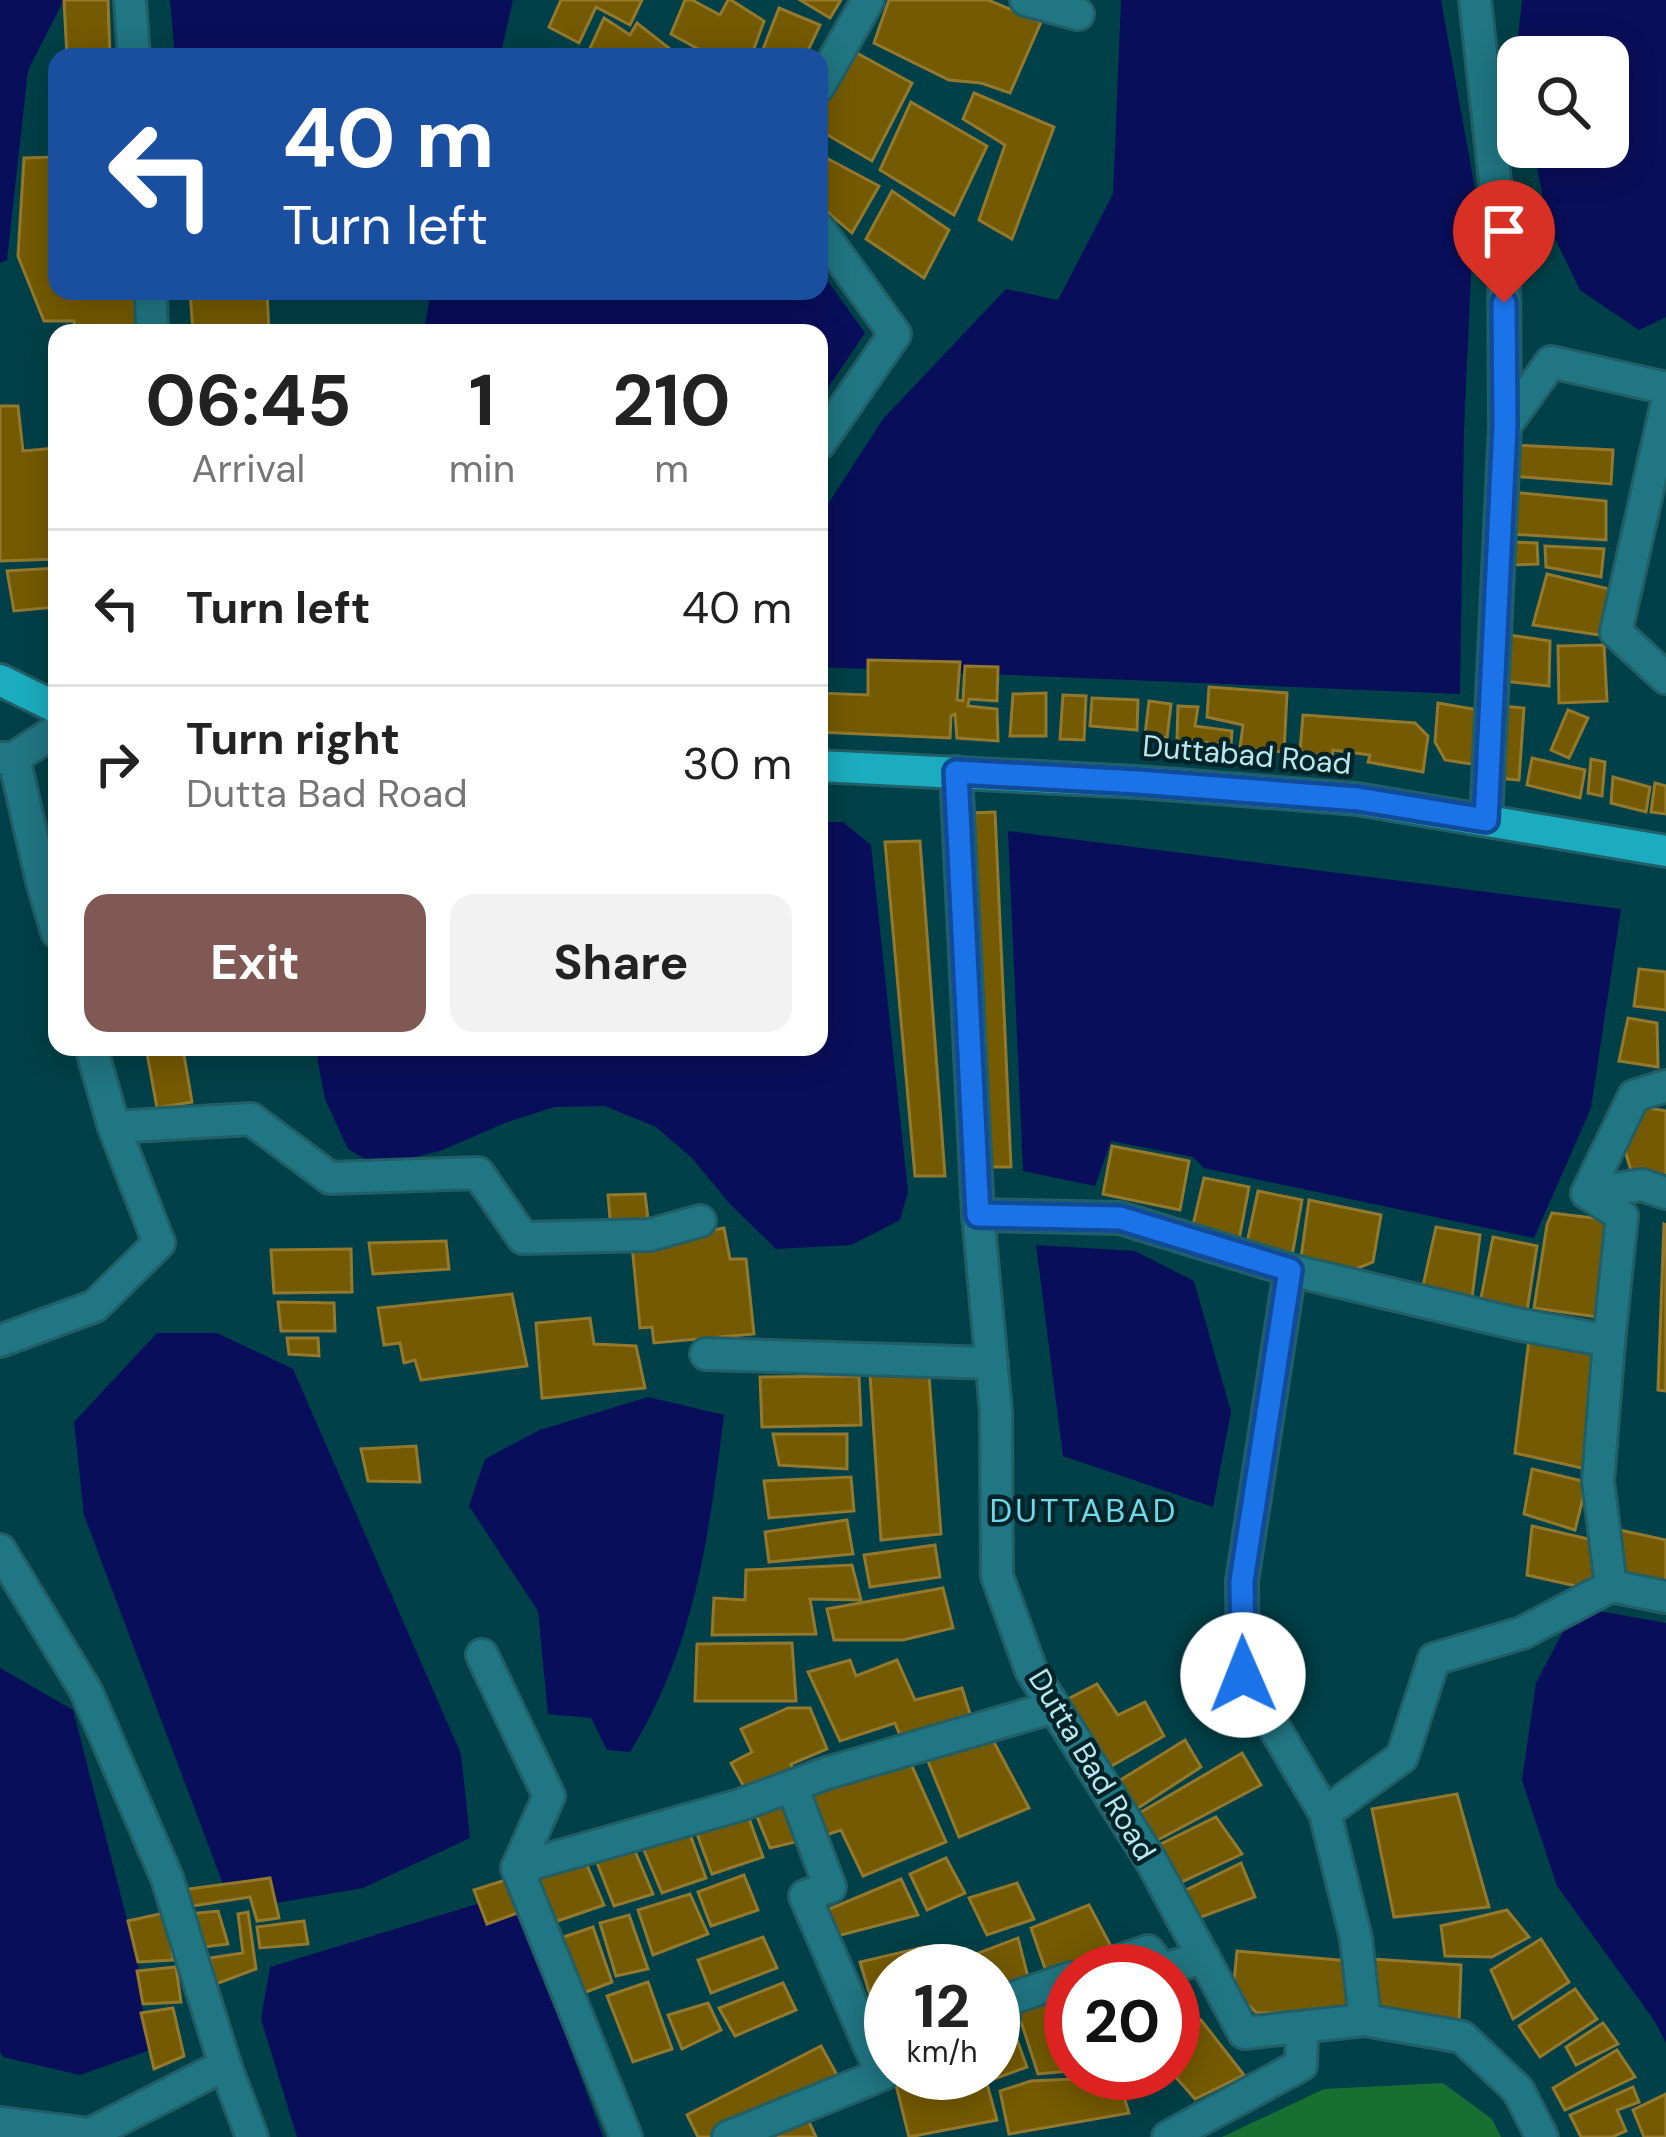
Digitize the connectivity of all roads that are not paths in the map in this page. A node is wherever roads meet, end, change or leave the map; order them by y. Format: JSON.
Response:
{"nodes":[{"id":1,"x":130,"y":0,"type":"edge"},
{"id":2,"x":868,"y":0,"type":"edge"},
{"id":3,"x":1026,"y":0,"type":"edge"},
{"id":4,"x":1475,"y":0,"type":"edge"},
{"id":5,"x":1078,"y":14,"type":"dead end"},
{"id":6,"x":133,"y":48,"type":"edge"},
{"id":7,"x":828,"y":70,"type":"edge"},
{"id":8,"x":828,"y":241,"type":"edge"},
{"id":9,"x":1666,"y":388,"type":"edge"},
{"id":10,"x":1665,"y":420,"type":"edge"},
{"id":11,"x":1505,"y":426,"type":"junction"},
{"id":12,"x":828,"y":430,"type":"edge"},
{"id":13,"x":1666,"y":678,"type":"edge"},
{"id":14,"x":0,"y":680,"type":"edge"},
{"id":15,"x":48,"y":704,"type":"edge"},
{"id":16,"x":48,"y":735,"type":"edge"},
{"id":17,"x":7,"y":758,"type":"edge"},
{"id":18,"x":828,"y":766,"type":"edge"},
{"id":19,"x":956,"y":772,"type":"junction"},
{"id":20,"x":1486,"y":820,"type":"junction"},
{"id":21,"x":1666,"y":850,"type":"edge"},
{"id":22,"x":48,"y":901,"type":"edge"},
{"id":23,"x":94,"y":1056,"type":"edge"},
{"id":24,"x":1666,"y":1086,"type":"edge"},
{"id":25,"x":114,"y":1126,"type":"junction"},
{"id":26,"x":1666,"y":1192,"type":"edge"},
{"id":27,"x":1587,"y":1193,"type":"junction"},
{"id":28,"x":978,"y":1215,"type":"junction"},
{"id":29,"x":700,"y":1222,"type":"dead end"},
{"id":30,"x":1290,"y":1270,"type":"junction"},
{"id":31,"x":0,"y":1341,"type":"edge"},
{"id":32,"x":1609,"y":1341,"type":"junction"},
{"id":33,"x":706,"y":1354,"type":"dead end"},
{"id":34,"x":992,"y":1363,"type":"junction"},
{"id":35,"x":0,"y":1550,"type":"edge"},
{"id":36,"x":1611,"y":1586,"type":"junction"},
{"id":37,"x":1666,"y":1597,"type":"edge"},
{"id":38,"x":482,"y":1655,"type":"dead end"},
{"id":39,"x":1054,"y":1707,"type":"junction"},
{"id":40,"x":791,"y":1786,"type":"junction"},
{"id":41,"x":1325,"y":1813,"type":"junction"},
{"id":42,"x":517,"y":1868,"type":"junction"},
{"id":43,"x":1204,"y":1958,"type":"junction"},
{"id":44,"x":1200,"y":1959,"type":"edge"},
{"id":45,"x":864,"y":2011,"type":"edge"},
{"id":46,"x":1364,"y":2020,"type":"junction"},
{"id":47,"x":1302,"y":2027,"type":"junction"},
{"id":48,"x":225,"y":2065,"type":"junction"},
{"id":49,"x":864,"y":2082,"type":"edge"},
{"id":50,"x":0,"y":2123,"type":"edge"},
{"id":51,"x":252,"y":2137,"type":"edge"},
{"id":52,"x":626,"y":2137,"type":"edge"},
{"id":53,"x":728,"y":2137,"type":"edge"},
{"id":54,"x":1168,"y":2137,"type":"edge"},
{"id":55,"x":1542,"y":2137,"type":"edge"}],
"edges":[{"from":1,"to":6,"type":"street"},
{"from":2,"to":7,"type":"street"},
{"from":3,"to":5,"type":"street"},
{"from":4,"to":11,"type":"street"},
{"from":8,"to":12,"type":"street"},
{"from":9,"to":11,"type":"street"},
{"from":10,"to":13,"type":"street"},
{"from":11,"to":20,"type":"street"},
{"from":14,"to":15,"type":"main road"},
{"from":16,"to":17,"type":"street"},
{"from":17,"to":22,"type":"street"},
{"from":18,"to":19,"type":"main road","name":"Duttabad Road"},
{"from":19,"to":20,"type":"main road","name":"Duttabad Road"},
{"from":19,"to":28,"type":"street","name":"Dutta Bad Road"},
{"from":20,"to":21,"type":"main road","name":"Duttabad Road"},
{"from":23,"to":25,"type":"street"},
{"from":24,"to":27,"type":"street"},
{"from":25,"to":29,"type":"street"},
{"from":25,"to":31,"type":"street"},
{"from":26,"to":27,"type":"street"},
{"from":27,"to":32,"type":"street"},
{"from":28,"to":30,"type":"street"},
{"from":28,"to":34,"type":"street","name":"Dutta Bad Road"},
{"from":30,"to":32,"type":"street"},
{"from":30,"to":41,"type":"street"},
{"from":32,"to":36,"type":"street"},
{"from":33,"to":34,"type":"street"},
{"from":34,"to":39,"type":"street","name":"Dutta Bad Road"},
{"from":35,"to":48,"type":"street"},
{"from":36,"to":37,"type":"street"},
{"from":36,"to":41,"type":"street"},
{"from":38,"to":42,"type":"street"},
{"from":39,"to":40,"type":"street"},
{"from":39,"to":43,"type":"street","name":"Dutta Bad Road"},
{"from":40,"to":42,"type":"street"},
{"from":40,"to":45,"type":"street"},
{"from":41,"to":46,"type":"street"},
{"from":42,"to":52,"type":"street"},
{"from":43,"to":44,"type":"street"},
{"from":43,"to":47,"type":"street","name":"Dutta Bad Road"},
{"from":46,"to":47,"type":"street","name":"Dutta Bad Road"},
{"from":46,"to":55,"type":"street","name":"Dutta Bad Road"},
{"from":47,"to":54,"type":"street"},
{"from":48,"to":50,"type":"street"},
{"from":48,"to":51,"type":"street"},
{"from":49,"to":53,"type":"street"}]}
